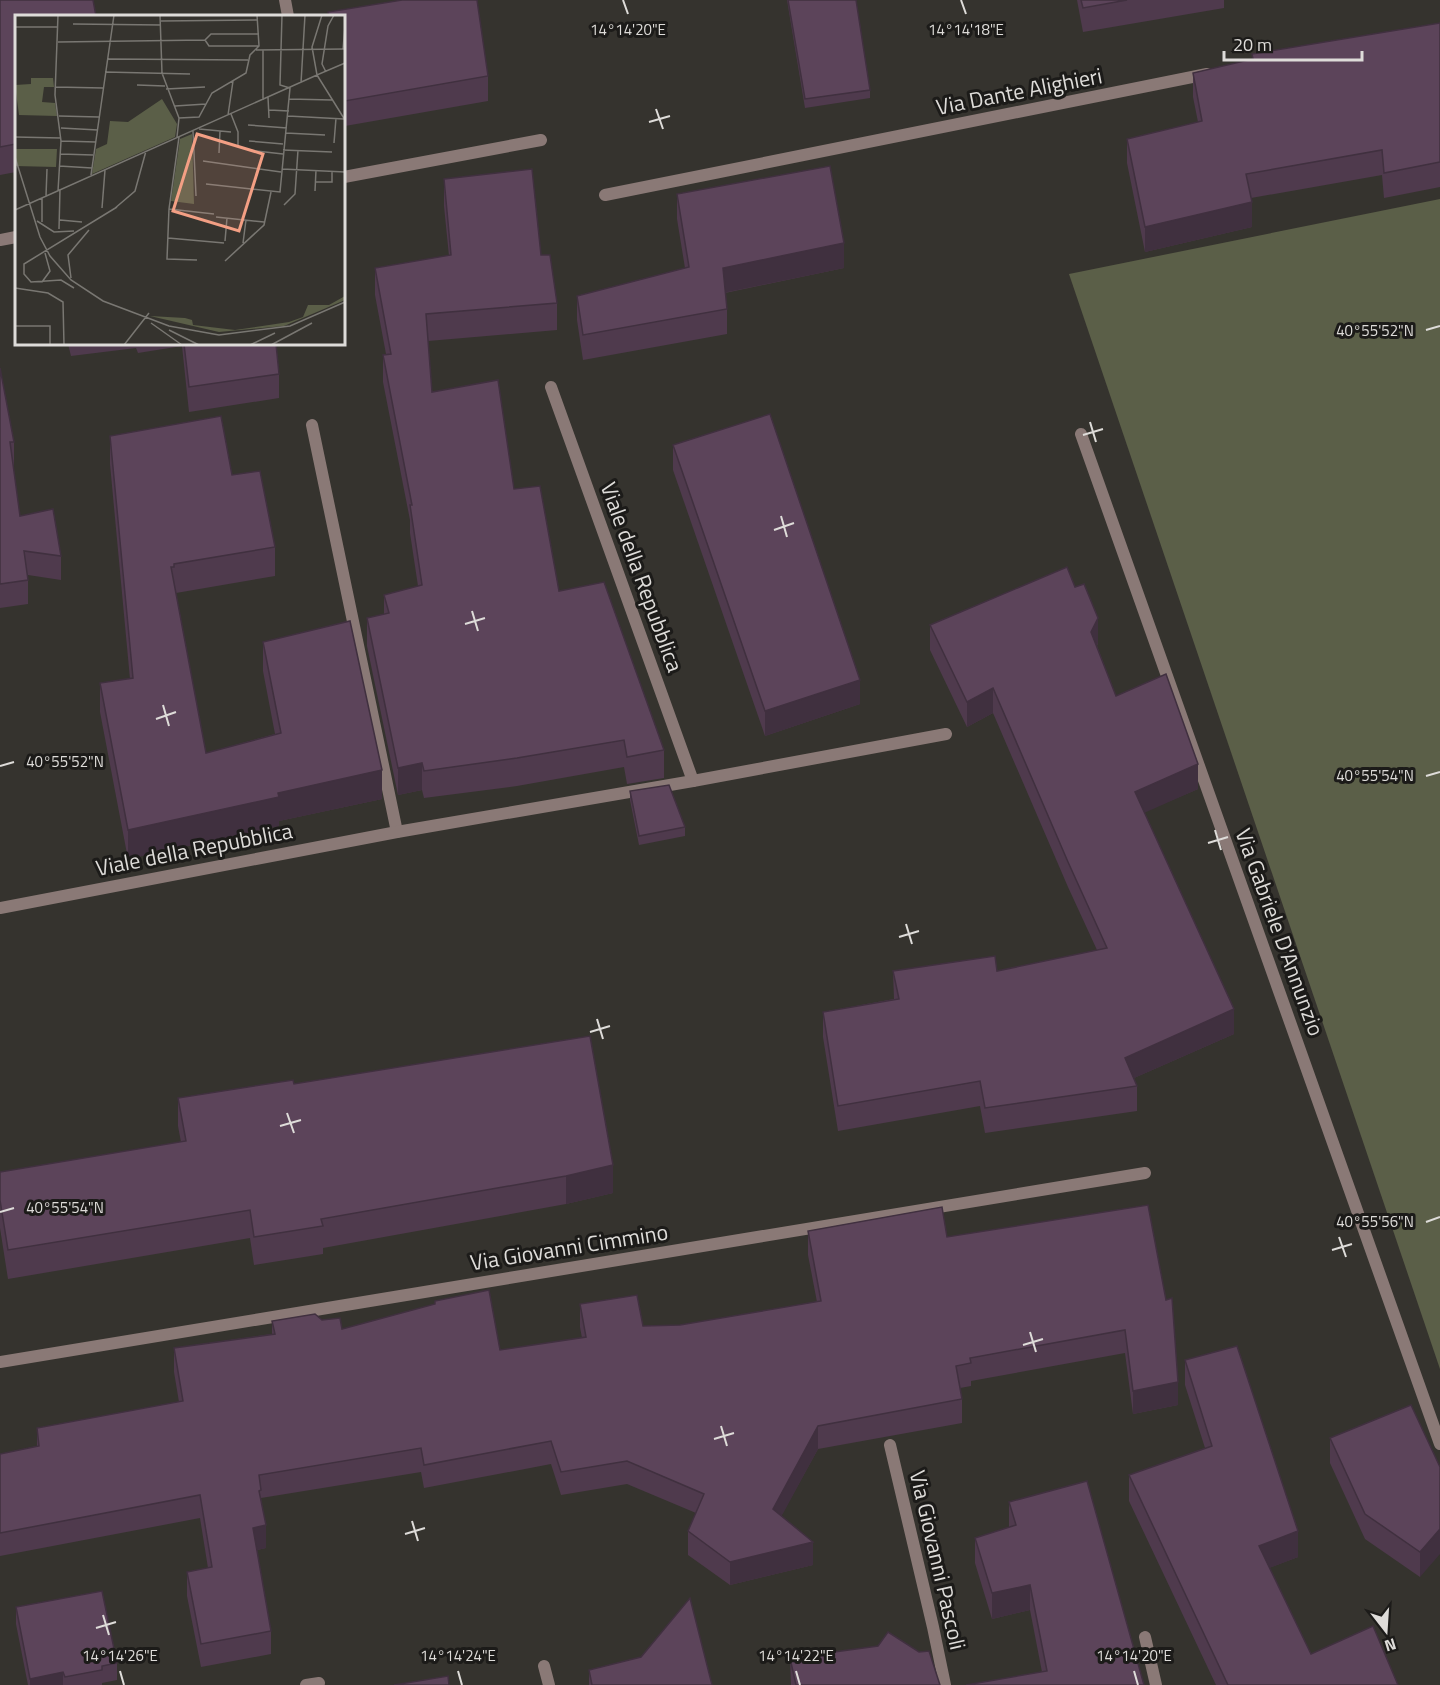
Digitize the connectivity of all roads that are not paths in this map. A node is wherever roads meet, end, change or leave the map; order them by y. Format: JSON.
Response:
{"nodes":[{"id":1,"x":285,"y":0,"type":"edge"},
{"id":2,"x":288,"y":15,"type":"edge"},
{"id":3,"x":1217,"y":72,"type":"edge"},
{"id":4,"x":541,"y":140,"type":"dead end"},
{"id":5,"x":345,"y":177,"type":"edge"},
{"id":6,"x":605,"y":195,"type":"dead end"},
{"id":7,"x":15,"y":237,"type":"edge"},
{"id":8,"x":0,"y":240,"type":"edge"},
{"id":9,"x":551,"y":387,"type":"dead end"},
{"id":10,"x":312,"y":424,"type":"dead end"},
{"id":11,"x":1081,"y":434,"type":"dead end"},
{"id":12,"x":946,"y":734,"type":"dead end"},
{"id":13,"x":693,"y":781,"type":"junction"},
{"id":14,"x":397,"y":832,"type":"junction"},
{"id":15,"x":0,"y":908,"type":"edge"},
{"id":16,"x":1145,"y":1173,"type":"dead end"},
{"id":17,"x":0,"y":1362,"type":"edge"},
{"id":18,"x":1440,"y":1444,"type":"edge"},
{"id":19,"x":890,"y":1445,"type":"dead end"},
{"id":20,"x":1145,"y":1637,"type":"dead end"},
{"id":21,"x":544,"y":1666,"type":"dead end"},
{"id":22,"x":319,"y":1683,"type":"dead end"},
{"id":23,"x":306,"y":1685,"type":"edge"},
{"id":24,"x":549,"y":1685,"type":"edge"},
{"id":25,"x":945,"y":1685,"type":"edge"},
{"id":26,"x":1156,"y":1685,"type":"edge"}],
"edges":[{"from":1,"to":2,"type":"street"},
{"from":3,"to":6,"type":"street","name":"Via Dante Alighieri"},
{"from":4,"to":5,"type":"street"},
{"from":7,"to":8,"type":"street"},
{"from":9,"to":13,"type":"street","name":"Viale della Repubblica"},
{"from":10,"to":14,"type":"street"},
{"from":11,"to":18,"type":"street","name":"Via Gabriele D'Annunzio"},
{"from":12,"to":13,"type":"street","name":"Viale della Repubblica"},
{"from":13,"to":14,"type":"street","name":"Viale della Repubblica"},
{"from":14,"to":15,"type":"street","name":"Viale della Repubblica"},
{"from":16,"to":17,"type":"street","name":"Via Giovanni Cimmino"},
{"from":19,"to":25,"type":"street","name":"Via Giovanni Pascoli"},
{"from":20,"to":26,"type":"street"},
{"from":21,"to":24,"type":"street"},
{"from":22,"to":23,"type":"street"}]}
